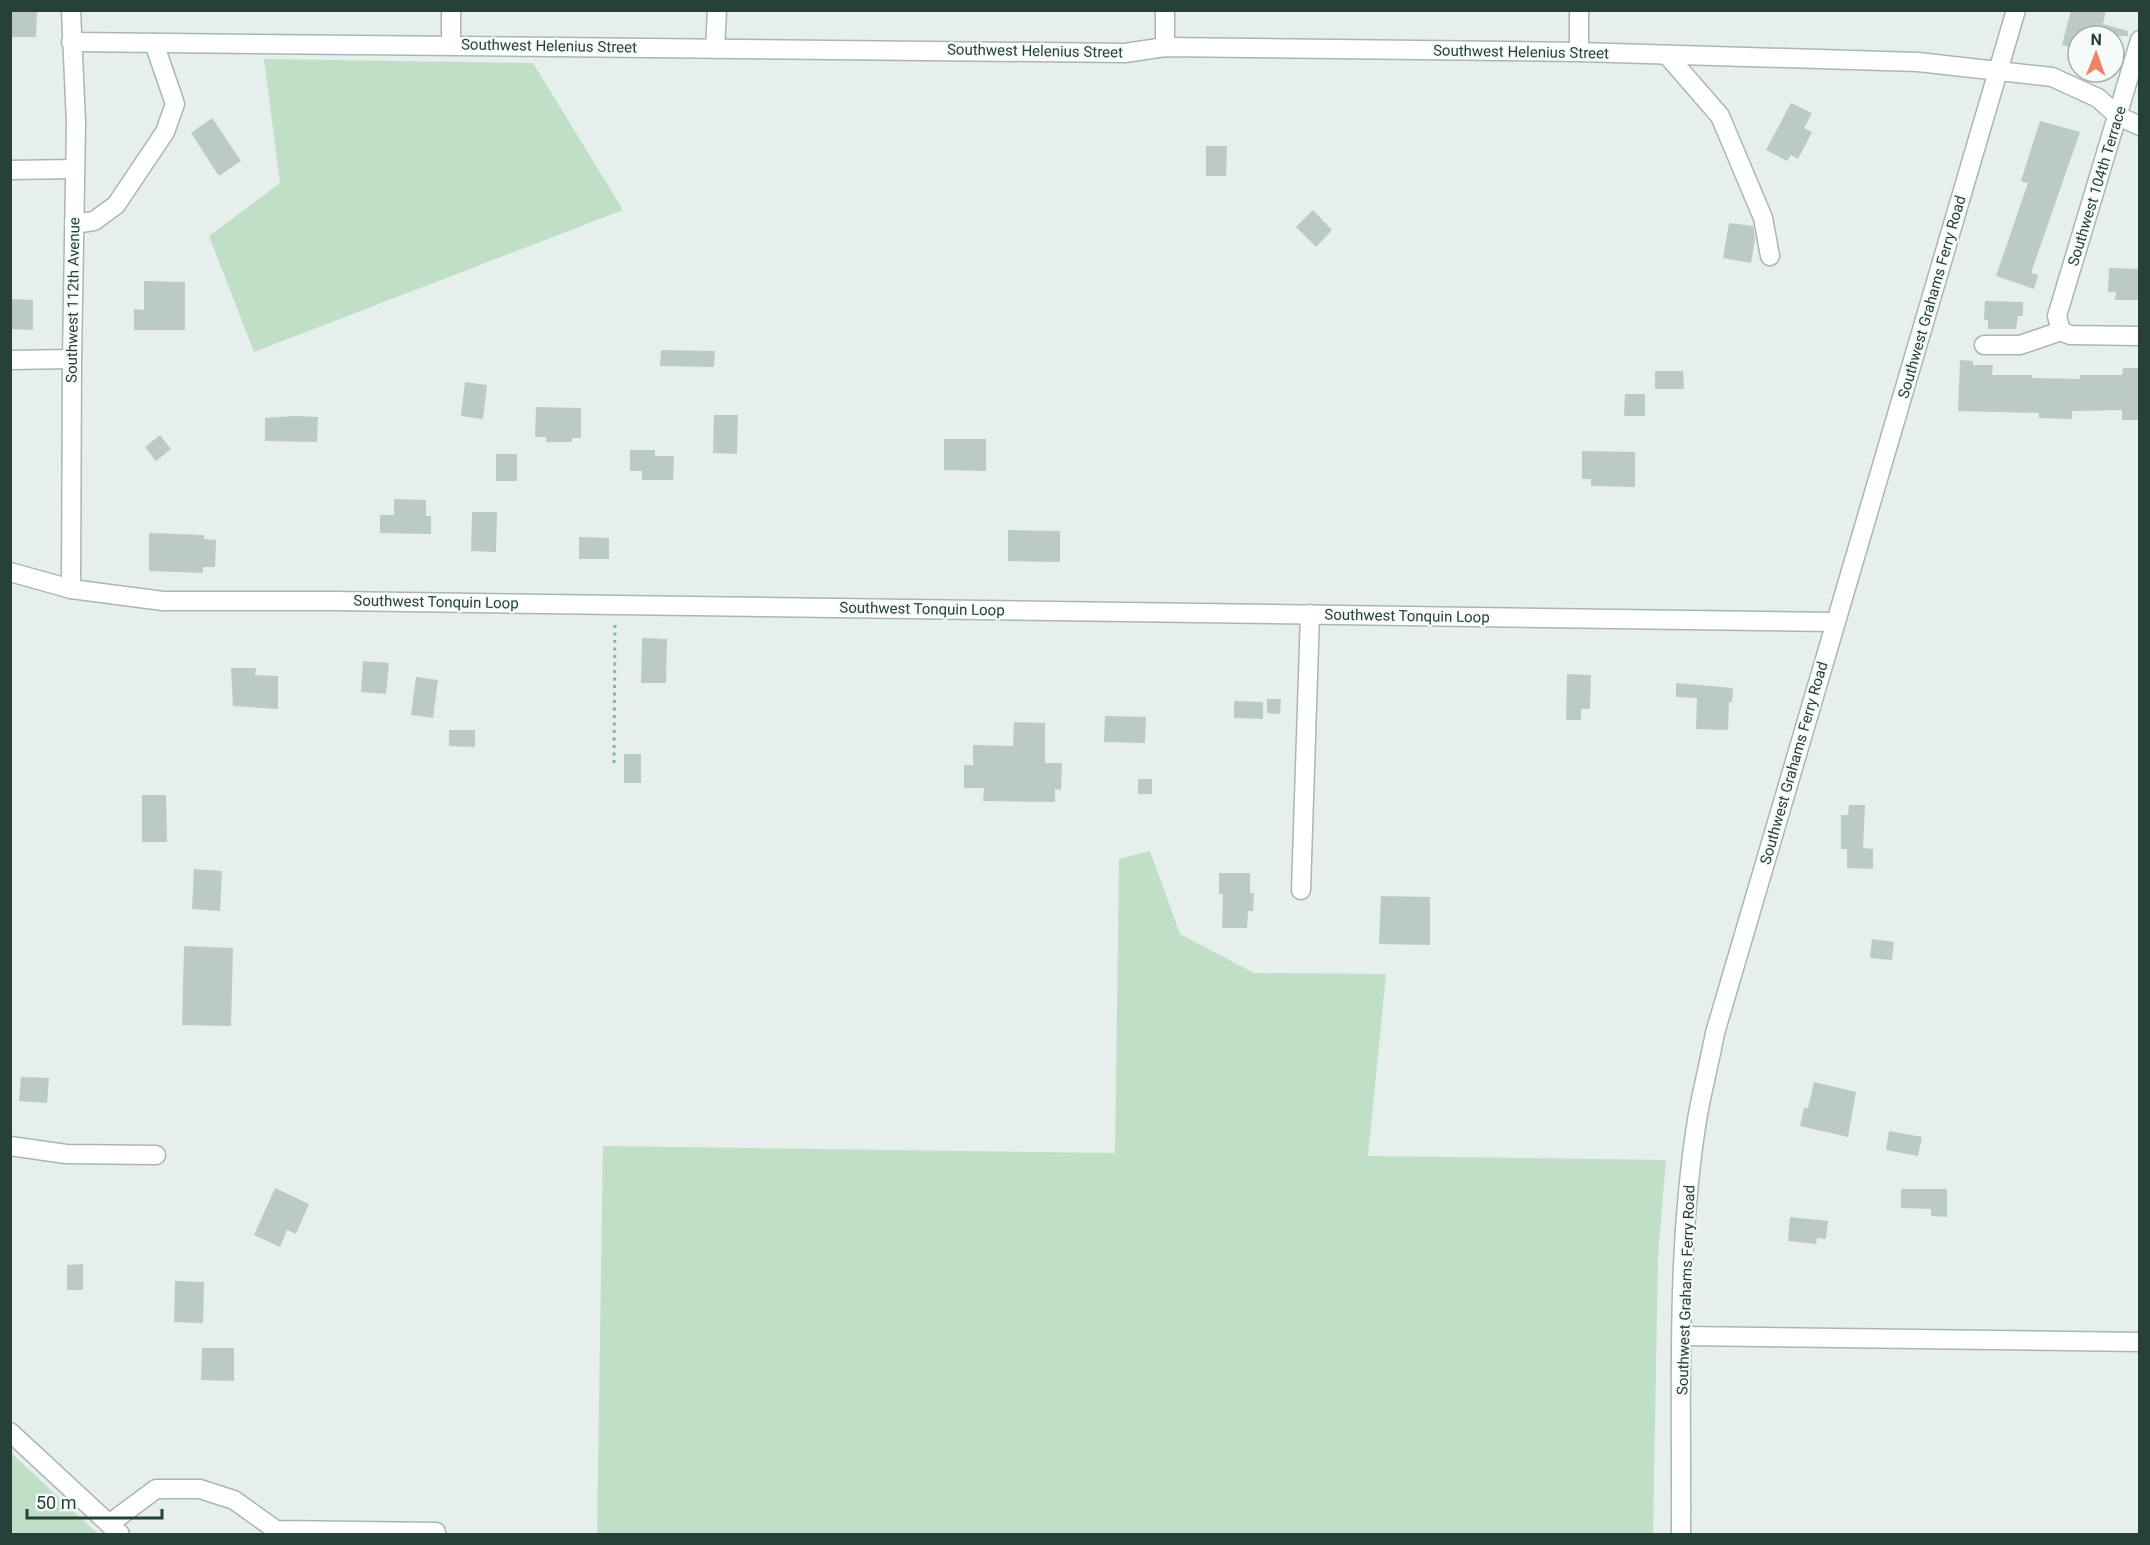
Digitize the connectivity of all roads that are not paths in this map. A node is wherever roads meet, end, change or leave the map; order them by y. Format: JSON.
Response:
{"nodes":[{"id":1,"x":71,"y":10,"type":"edge"},
{"id":2,"x":451,"y":10,"type":"edge"},
{"id":3,"x":717,"y":10,"type":"edge"},
{"id":4,"x":1165,"y":10,"type":"edge"},
{"id":5,"x":1579,"y":10,"type":"edge"},
{"id":6,"x":2016,"y":10,"type":"edge"},
{"id":7,"x":2139,"y":40,"type":"edge"},
{"id":8,"x":71,"y":42,"type":"junction"},
{"id":9,"x":154,"y":42,"type":"junction"},
{"id":10,"x":451,"y":44,"type":"junction"},
{"id":11,"x":1165,"y":47,"type":"junction"},
{"id":12,"x":715,"y":49,"type":"junction"},
{"id":13,"x":1579,"y":52,"type":"junction"},
{"id":14,"x":1667,"y":55,"type":"junction"},
{"id":15,"x":1998,"y":70,"type":"junction"},
{"id":16,"x":2118,"y":116,"type":"junction"},
{"id":17,"x":2139,"y":126,"type":"edge"},
{"id":18,"x":75,"y":169,"type":"junction"},
{"id":19,"x":10,"y":170,"type":"edge"},
{"id":20,"x":74,"y":224,"type":"junction"},
{"id":21,"x":1770,"y":256,"type":"dead end"},
{"id":22,"x":2061,"y":331,"type":"junction"},
{"id":23,"x":2139,"y":336,"type":"edge"},
{"id":24,"x":1984,"y":345,"type":"dead end"},
{"id":25,"x":72,"y":359,"type":"junction"},
{"id":26,"x":10,"y":360,"type":"edge"},
{"id":27,"x":10,"y":572,"type":"edge"},
{"id":28,"x":71,"y":589,"type":"junction"},
{"id":29,"x":1310,"y":614,"type":"junction"},
{"id":30,"x":1836,"y":622,"type":"junction"},
{"id":31,"x":1301,"y":890,"type":"dead end"},
{"id":32,"x":10,"y":1146,"type":"edge"},
{"id":33,"x":156,"y":1155,"type":"dead end"},
{"id":34,"x":1683,"y":1336,"type":"junction"},
{"id":35,"x":2139,"y":1341,"type":"edge"},
{"id":36,"x":10,"y":1432,"type":"edge"},
{"id":37,"x":114,"y":1529,"type":"edge"},
{"id":38,"x":436,"y":1532,"type":"dead end"},
{"id":39,"x":1681,"y":1534,"type":"edge"}],
"edges":[{"from":1,"to":8,"type":"street","name":"Southwest 112th Avenue"},
{"from":2,"to":10,"type":"street"},
{"from":3,"to":12,"type":"street"},
{"from":4,"to":11,"type":"street"},
{"from":5,"to":13,"type":"street"},
{"from":6,"to":15,"type":"street","name":"Southwest Grahams Ferry Road"},
{"from":7,"to":16,"type":"street","name":"Southwest 104th Terrace"},
{"from":8,"to":9,"type":"street","name":"Southwest Helenius Street"},
{"from":8,"to":18,"type":"street","name":"Southwest 112th Avenue"},
{"from":9,"to":10,"type":"street","name":"Southwest Helenius Street"},
{"from":9,"to":20,"type":"street"},
{"from":10,"to":12,"type":"street","name":"Southwest Helenius Street"},
{"from":11,"to":12,"type":"street","name":"Southwest Helenius Street"},
{"from":11,"to":13,"type":"street","name":"Southwest Helenius Street"},
{"from":13,"to":14,"type":"street","name":"Southwest Helenius Street"},
{"from":14,"to":15,"type":"street","name":"Southwest Helenius Street"},
{"from":14,"to":21,"type":"street"},
{"from":15,"to":16,"type":"street","name":"Southwest Helenius Street"},
{"from":15,"to":30,"type":"street","name":"Southwest Grahams Ferry Road"},
{"from":16,"to":17,"type":"street","name":"Southwest Helenius Street"},
{"from":16,"to":22,"type":"street","name":"Southwest 104th Terrace"},
{"from":18,"to":19,"type":"street"},
{"from":18,"to":20,"type":"street","name":"Southwest 112th Avenue"},
{"from":20,"to":25,"type":"street","name":"Southwest 112th Avenue"},
{"from":22,"to":23,"type":"street"},
{"from":22,"to":24,"type":"street"},
{"from":25,"to":26,"type":"street"},
{"from":25,"to":28,"type":"street","name":"Southwest 112th Avenue"},
{"from":27,"to":28,"type":"street","name":"Southwest Tonquin Loop"},
{"from":28,"to":29,"type":"street","name":"Southwest Tonquin Loop"},
{"from":29,"to":30,"type":"street","name":"Southwest Tonquin Loop"},
{"from":29,"to":31,"type":"street"},
{"from":30,"to":34,"type":"street","name":"Southwest Grahams Ferry Road"},
{"from":32,"to":33,"type":"street"},
{"from":34,"to":35,"type":"street"},
{"from":34,"to":39,"type":"street","name":"Southwest Grahams Ferry Road"},
{"from":36,"to":37,"type":"street"},
{"from":37,"to":38,"type":"street"}]}
